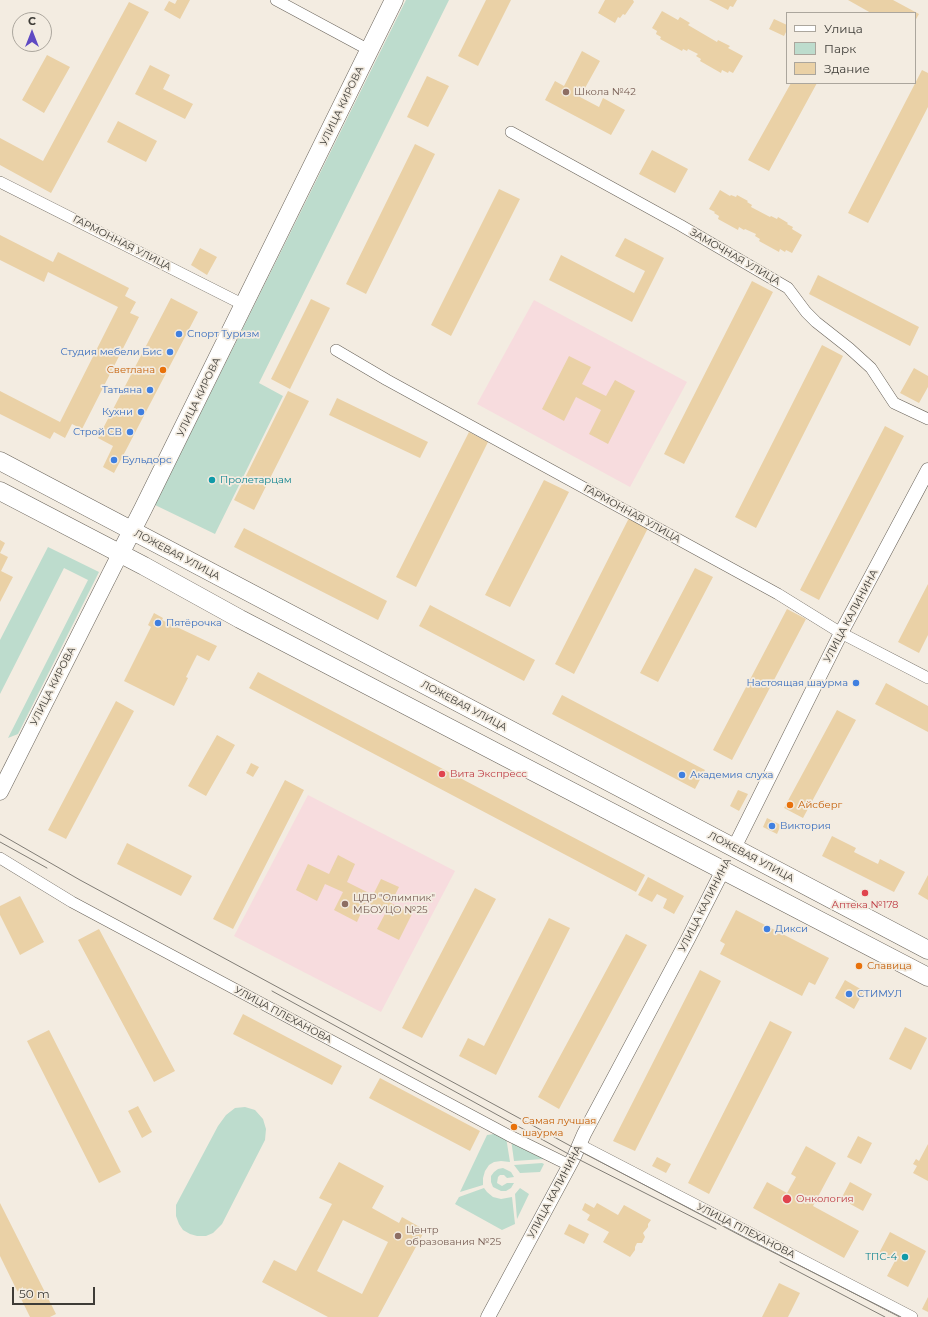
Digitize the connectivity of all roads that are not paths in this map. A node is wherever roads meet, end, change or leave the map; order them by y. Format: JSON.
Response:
{"nodes":[{"id":1,"x":276,"y":0,"type":"edge"},
{"id":2,"x":394,"y":0,"type":"edge"},
{"id":3,"x":369,"y":50,"type":"junction"},
{"id":4,"x":511,"y":132,"type":"dead end"},
{"id":5,"x":0,"y":182,"type":"edge"},
{"id":6,"x":244,"y":305,"type":"junction"},
{"id":7,"x":336,"y":350,"type":"dead end"},
{"id":8,"x":928,"y":419,"type":"edge"},
{"id":9,"x":0,"y":462,"type":"edge"},
{"id":10,"x":928,"y":470,"type":"edge"},
{"id":11,"x":0,"y":492,"type":"edge"},
{"id":12,"x":132,"y":531,"type":"junction"},
{"id":13,"x":120,"y":554,"type":"junction"},
{"id":14,"x":841,"y":633,"type":"junction"},
{"id":15,"x":928,"y":678,"type":"edge"},
{"id":16,"x":0,"y":792,"type":"edge"},
{"id":17,"x":734,"y":848,"type":"junction"},
{"id":18,"x":0,"y":858,"type":"edge"},
{"id":19,"x":723,"y":870,"type":"junction"},
{"id":20,"x":928,"y":950,"type":"edge"},
{"id":21,"x":928,"y":977,"type":"edge"},
{"id":22,"x":580,"y":1145,"type":"junction"},
{"id":23,"x":569,"y":1165,"type":"junction"},
{"id":24,"x":488,"y":1317,"type":"edge"},
{"id":25,"x":912,"y":1317,"type":"edge"}],
"edges":[{"from":1,"to":3,"type":"street"},
{"from":2,"to":3,"type":"main road","name":"УЛИЦА КИРОВА"},
{"from":3,"to":6,"type":"main road","name":"УЛИЦА КИРОВА"},
{"from":4,"to":8,"type":"street","name":"ЗАМОЧНАЯ УЛИЦА"},
{"from":5,"to":6,"type":"street","name":"ГАРМОННАЯ УЛИЦА"},
{"from":6,"to":12,"type":"main road","name":"УЛИЦА КИРОВА"},
{"from":7,"to":14,"type":"street","name":"ГАРМОННАЯ УЛИЦА"},
{"from":9,"to":12,"type":"main road","name":"ЛОЖЕВАЯ УЛИЦА"},
{"from":10,"to":14,"type":"street","name":"УЛИЦА КАЛИНИНА"},
{"from":11,"to":13,"type":"main road"},
{"from":12,"to":13,"type":"main road","name":"УЛИЦА КИРОВА"},
{"from":12,"to":17,"type":"main road","name":"ЛОЖЕВАЯ УЛИЦА"},
{"from":13,"to":16,"type":"main road","name":"УЛИЦА КИРОВА"},
{"from":13,"to":19,"type":"main road"},
{"from":14,"to":15,"type":"street","name":"ГАРМОННАЯ УЛИЦА"},
{"from":14,"to":17,"type":"street","name":"УЛИЦА КАЛИНИНА"},
{"from":17,"to":19,"type":"main road","name":"УЛИЦА КАЛИНИНА"},
{"from":17,"to":20,"type":"main road","name":"ЛОЖЕВАЯ УЛИЦА"},
{"from":18,"to":23,"type":"street","name":"УЛИЦА ПЛЕХАНОВА"},
{"from":19,"to":21,"type":"main road"},
{"from":19,"to":22,"type":"street","name":"УЛИЦА КАЛИНИНА"},
{"from":22,"to":23,"type":"street","name":"УЛИЦА КАЛИНИНА"},
{"from":22,"to":25,"type":"street","name":"УЛИЦА ПЛЕХАНОВА"},
{"from":23,"to":24,"type":"street","name":"УЛИЦА КАЛИНИНА"}]}
